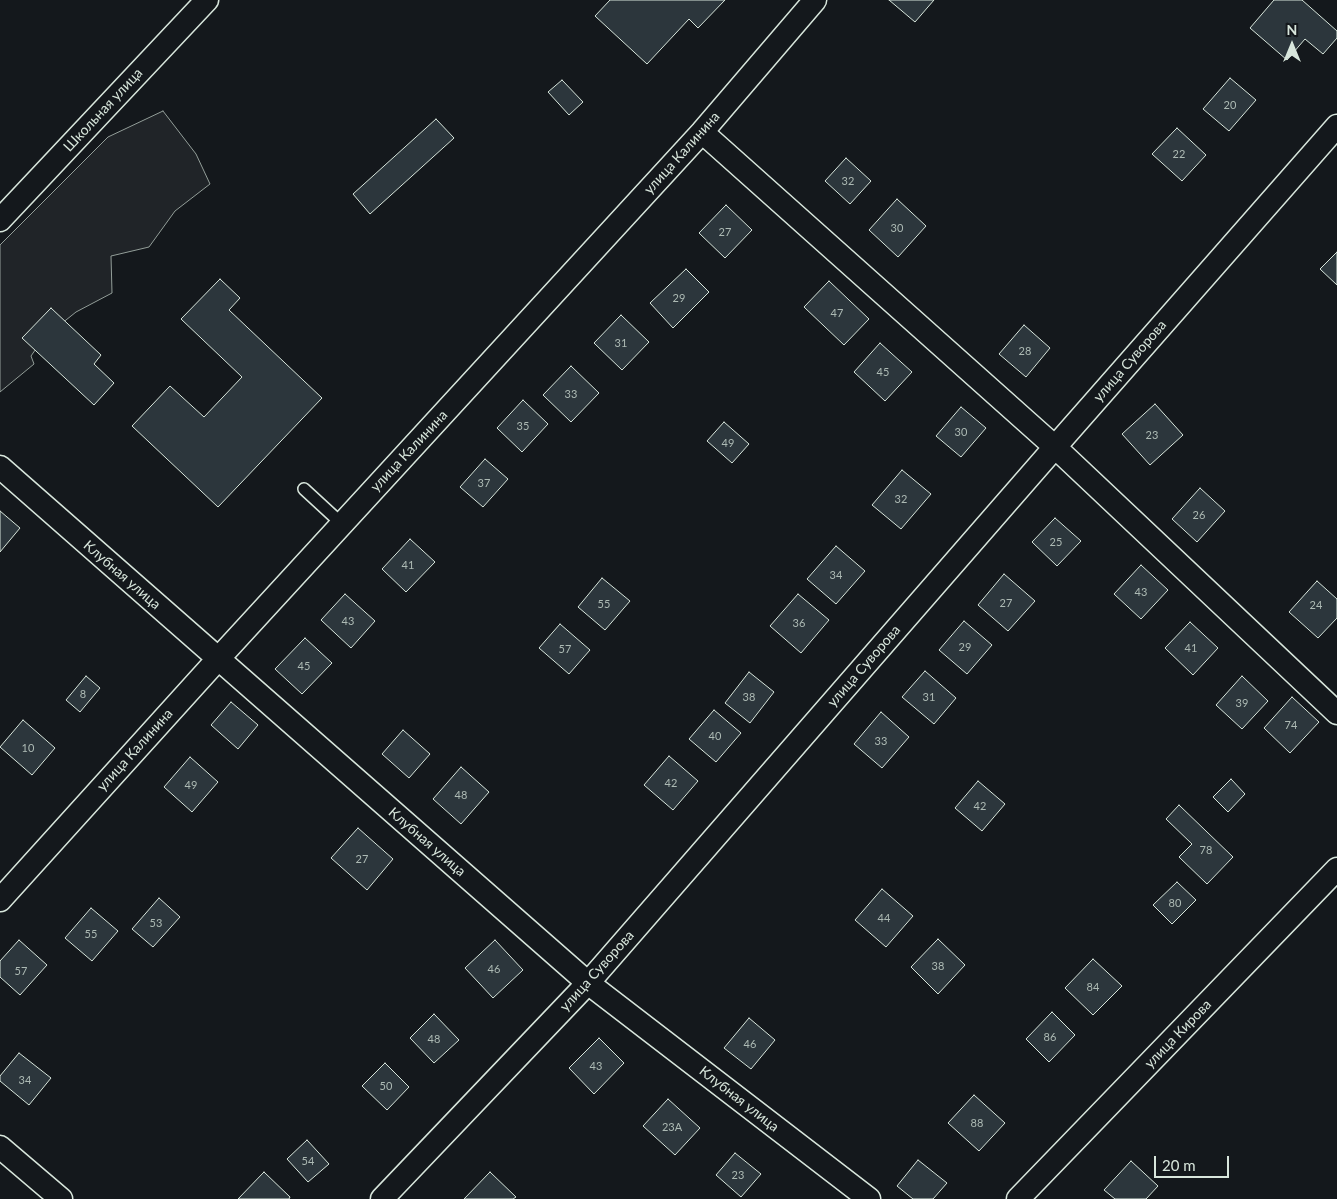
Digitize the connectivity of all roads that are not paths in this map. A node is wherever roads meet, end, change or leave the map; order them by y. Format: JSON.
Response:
{"nodes":[{"id":1,"x":207,"y":0,"type":"edge"},
{"id":2,"x":815,"y":0,"type":"edge"},
{"id":3,"x":1337,"y":126,"type":"edge"},
{"id":4,"x":702,"y":132,"type":"junction"},
{"id":5,"x":0,"y":220,"type":"edge"},
{"id":6,"x":1055,"y":446,"type":"junction"},
{"id":7,"x":0,"y":467,"type":"edge"},
{"id":8,"x":304,"y":489,"type":"dead end"},
{"id":9,"x":342,"y":524,"type":"junction"},
{"id":10,"x":218,"y":659,"type":"junction"},
{"id":11,"x":1337,"y":713,"type":"edge"},
{"id":12,"x":1337,"y":869,"type":"edge"},
{"id":13,"x":0,"y":900,"type":"edge"},
{"id":14,"x":588,"y":983,"type":"junction"},
{"id":15,"x":0,"y":1147,"type":"edge"},
{"id":16,"x":61,"y":1199,"type":"edge"},
{"id":17,"x":382,"y":1199,"type":"edge"},
{"id":18,"x":869,"y":1199,"type":"edge"},
{"id":19,"x":1018,"y":1199,"type":"edge"}],
"edges":[{"from":1,"to":5,"type":"street","name":"Школьная улица"},
{"from":2,"to":4,"type":"street","name":"улица Калинина"},
{"from":3,"to":6,"type":"street","name":"улица Суворова"},
{"from":4,"to":6,"type":"street"},
{"from":4,"to":9,"type":"street","name":"улица Калинина"},
{"from":6,"to":11,"type":"street"},
{"from":6,"to":14,"type":"street","name":"улица Суворова"},
{"from":7,"to":10,"type":"street","name":"Клубная улица"},
{"from":8,"to":9,"type":"lane"},
{"from":9,"to":10,"type":"street","name":"улица Калинина"},
{"from":10,"to":13,"type":"street","name":"улица Калинина"},
{"from":10,"to":14,"type":"street","name":"Клубная улица"},
{"from":12,"to":19,"type":"street","name":"улица Кирова"},
{"from":14,"to":17,"type":"street","name":"улица Суворова"},
{"from":14,"to":18,"type":"street","name":"Клубная улица"},
{"from":15,"to":16,"type":"street"}]}
